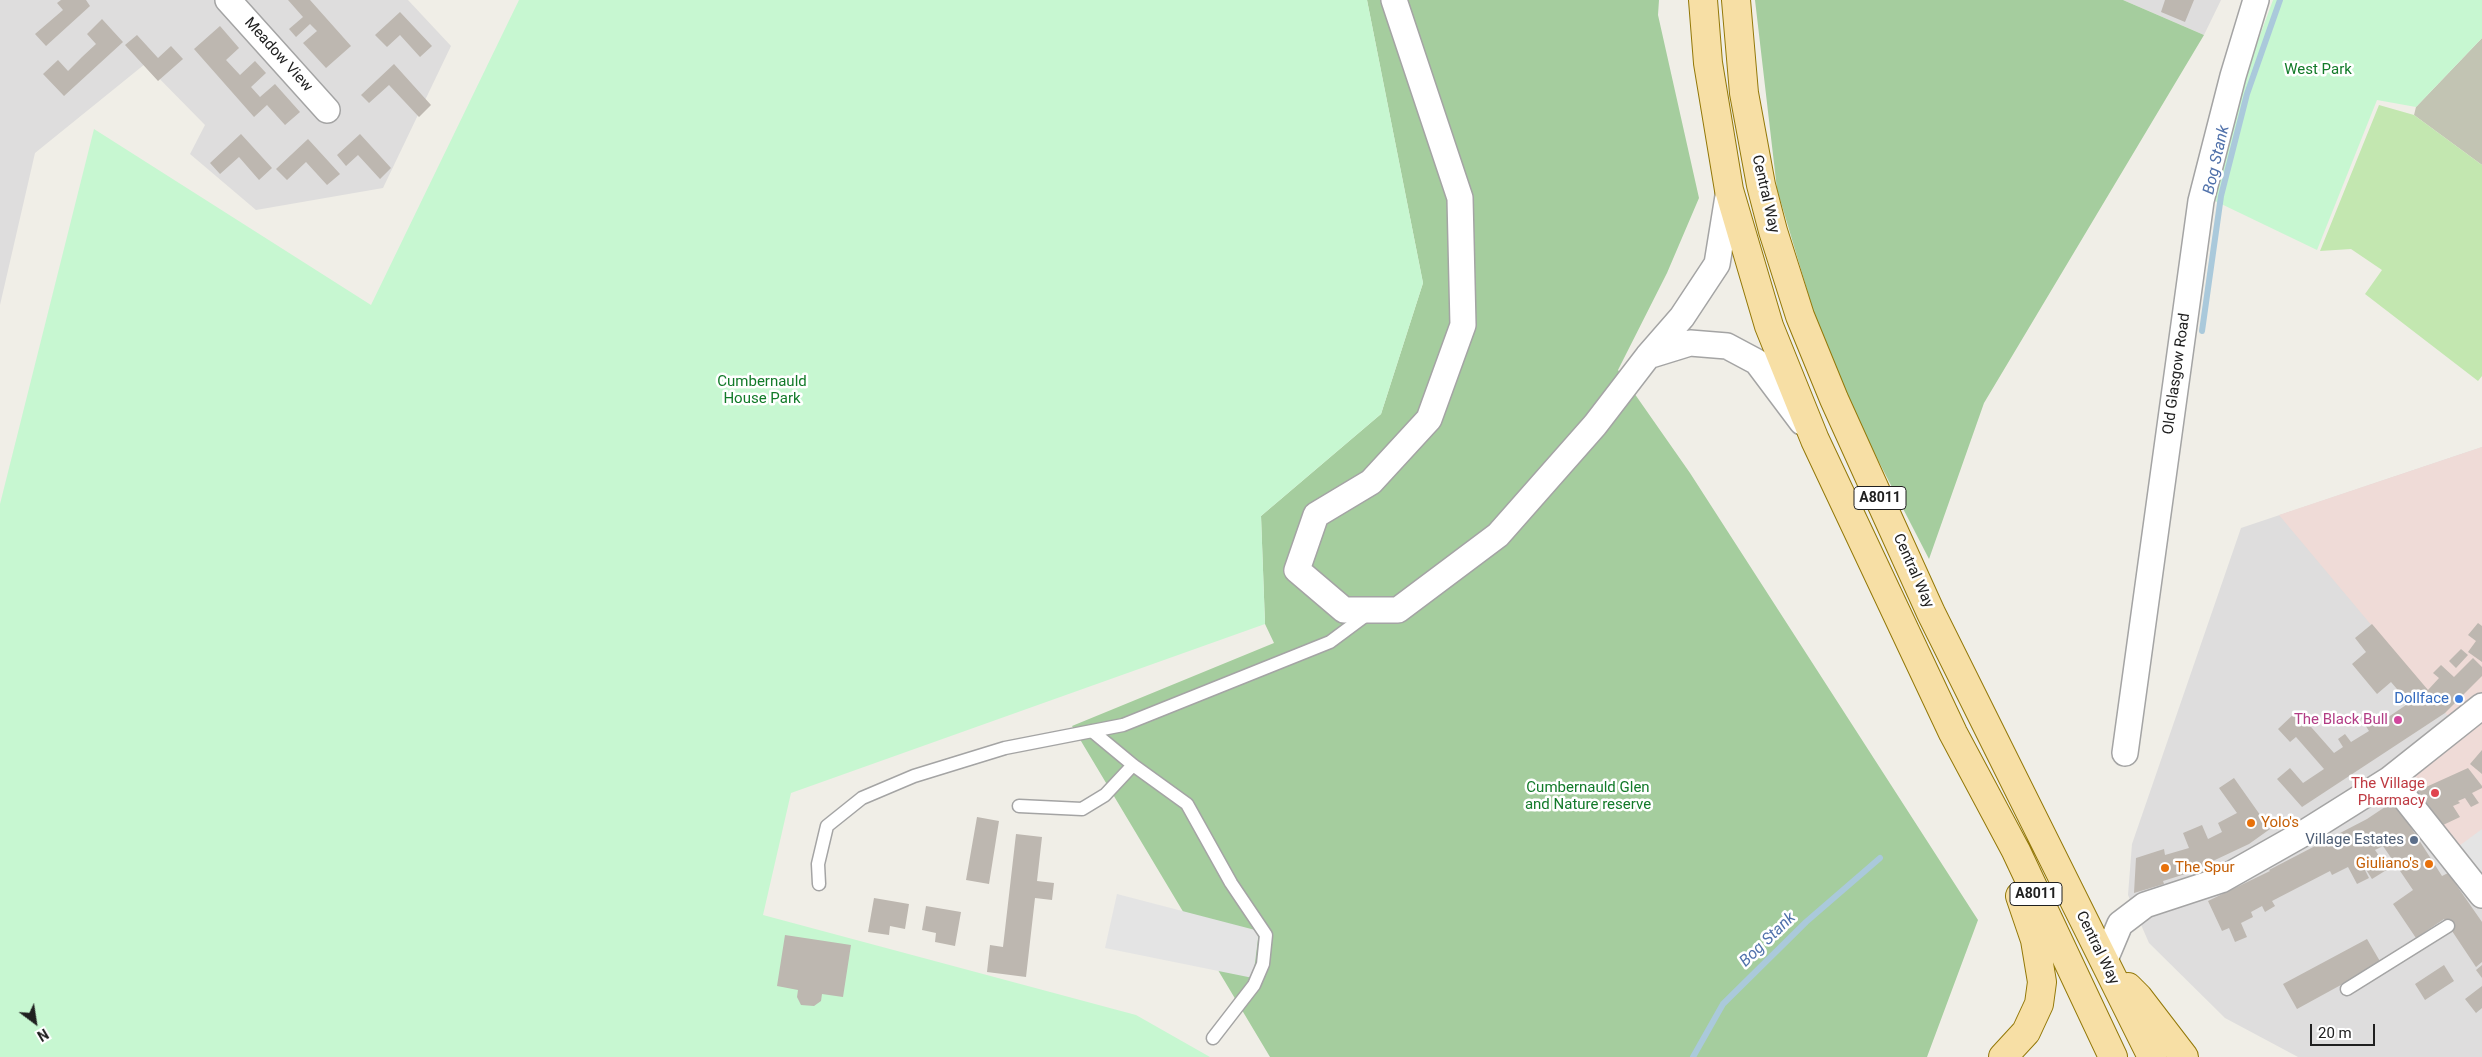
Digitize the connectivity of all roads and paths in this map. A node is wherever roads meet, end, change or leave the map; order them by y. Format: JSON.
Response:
{"nodes":[{"id":1,"x":228,"y":0,"type":"edge"},
{"id":2,"x":1394,"y":0,"type":"edge"},
{"id":3,"x":1703,"y":0,"type":"edge"},
{"id":4,"x":1736,"y":0,"type":"edge"},
{"id":5,"x":2256,"y":0,"type":"edge"},
{"id":6,"x":327,"y":110,"type":"dead end"},
{"id":7,"x":1729,"y":190,"type":"junction"},
{"id":8,"x":1648,"y":356,"type":"junction"},
{"id":9,"x":1815,"y":440,"type":"junction"},
{"id":10,"x":1373,"y":610,"type":"junction"},
{"id":11,"x":2482,"y":706,"type":"edge"},
{"id":12,"x":1092,"y":731,"type":"junction"},
{"id":13,"x":1953,"y":733,"type":"junction"},
{"id":14,"x":2125,"y":753,"type":"dead end"},
{"id":15,"x":1133,"y":765,"type":"junction"},
{"id":16,"x":2390,"y":779,"type":"junction"},
{"id":17,"x":1019,"y":806,"type":"dead end"},
{"id":18,"x":819,"y":884,"type":"dead end"},
{"id":19,"x":2479,"y":890,"type":"edge"},
{"id":20,"x":2448,"y":926,"type":"dead end"},
{"id":21,"x":2105,"y":965,"type":"junction"},
{"id":22,"x":2347,"y":989,"type":"dead end"},
{"id":23,"x":1213,"y":1038,"type":"dead end"},
{"id":24,"x":2003,"y":1057,"type":"edge"},
{"id":25,"x":2113,"y":1057,"type":"edge"},
{"id":26,"x":2152,"y":1057,"type":"edge"},
{"id":27,"x":2184,"y":1057,"type":"edge"}],
"edges":[{"from":1,"to":6,"type":"street","name":"Meadow View"},
{"from":2,"to":10,"type":"street"},
{"from":3,"to":7,"type":"main road","name":"Central Way","number":"A8011"},
{"from":4,"to":21,"type":"main road","name":"Central Way","number":"A8011"},
{"from":5,"to":14,"type":"street","name":"Old Glasgow Road"},
{"from":7,"to":8,"type":"street"},
{"from":7,"to":9,"type":"main road","name":"Central Way","number":"A8011"},
{"from":8,"to":9,"type":"street"},
{"from":8,"to":10,"type":"street"},
{"from":9,"to":13,"type":"main road","name":"Central Way","number":"A8011"},
{"from":10,"to":12,"type":"lane"},
{"from":11,"to":16,"type":"street"},
{"from":12,"to":15,"type":"lane"},
{"from":12,"to":18,"type":"lane"},
{"from":13,"to":24,"type":"main road"},
{"from":13,"to":25,"type":"main road","name":"Central Way","number":"A8011"},
{"from":15,"to":17,"type":"lane"},
{"from":15,"to":23,"type":"lane"},
{"from":16,"to":19,"type":"street"},
{"from":16,"to":21,"type":"street"},
{"from":20,"to":22,"type":"lane"},
{"from":21,"to":26,"type":"main road","name":"Central Way","number":"A8011"},
{"from":21,"to":27,"type":"main road"}]}
